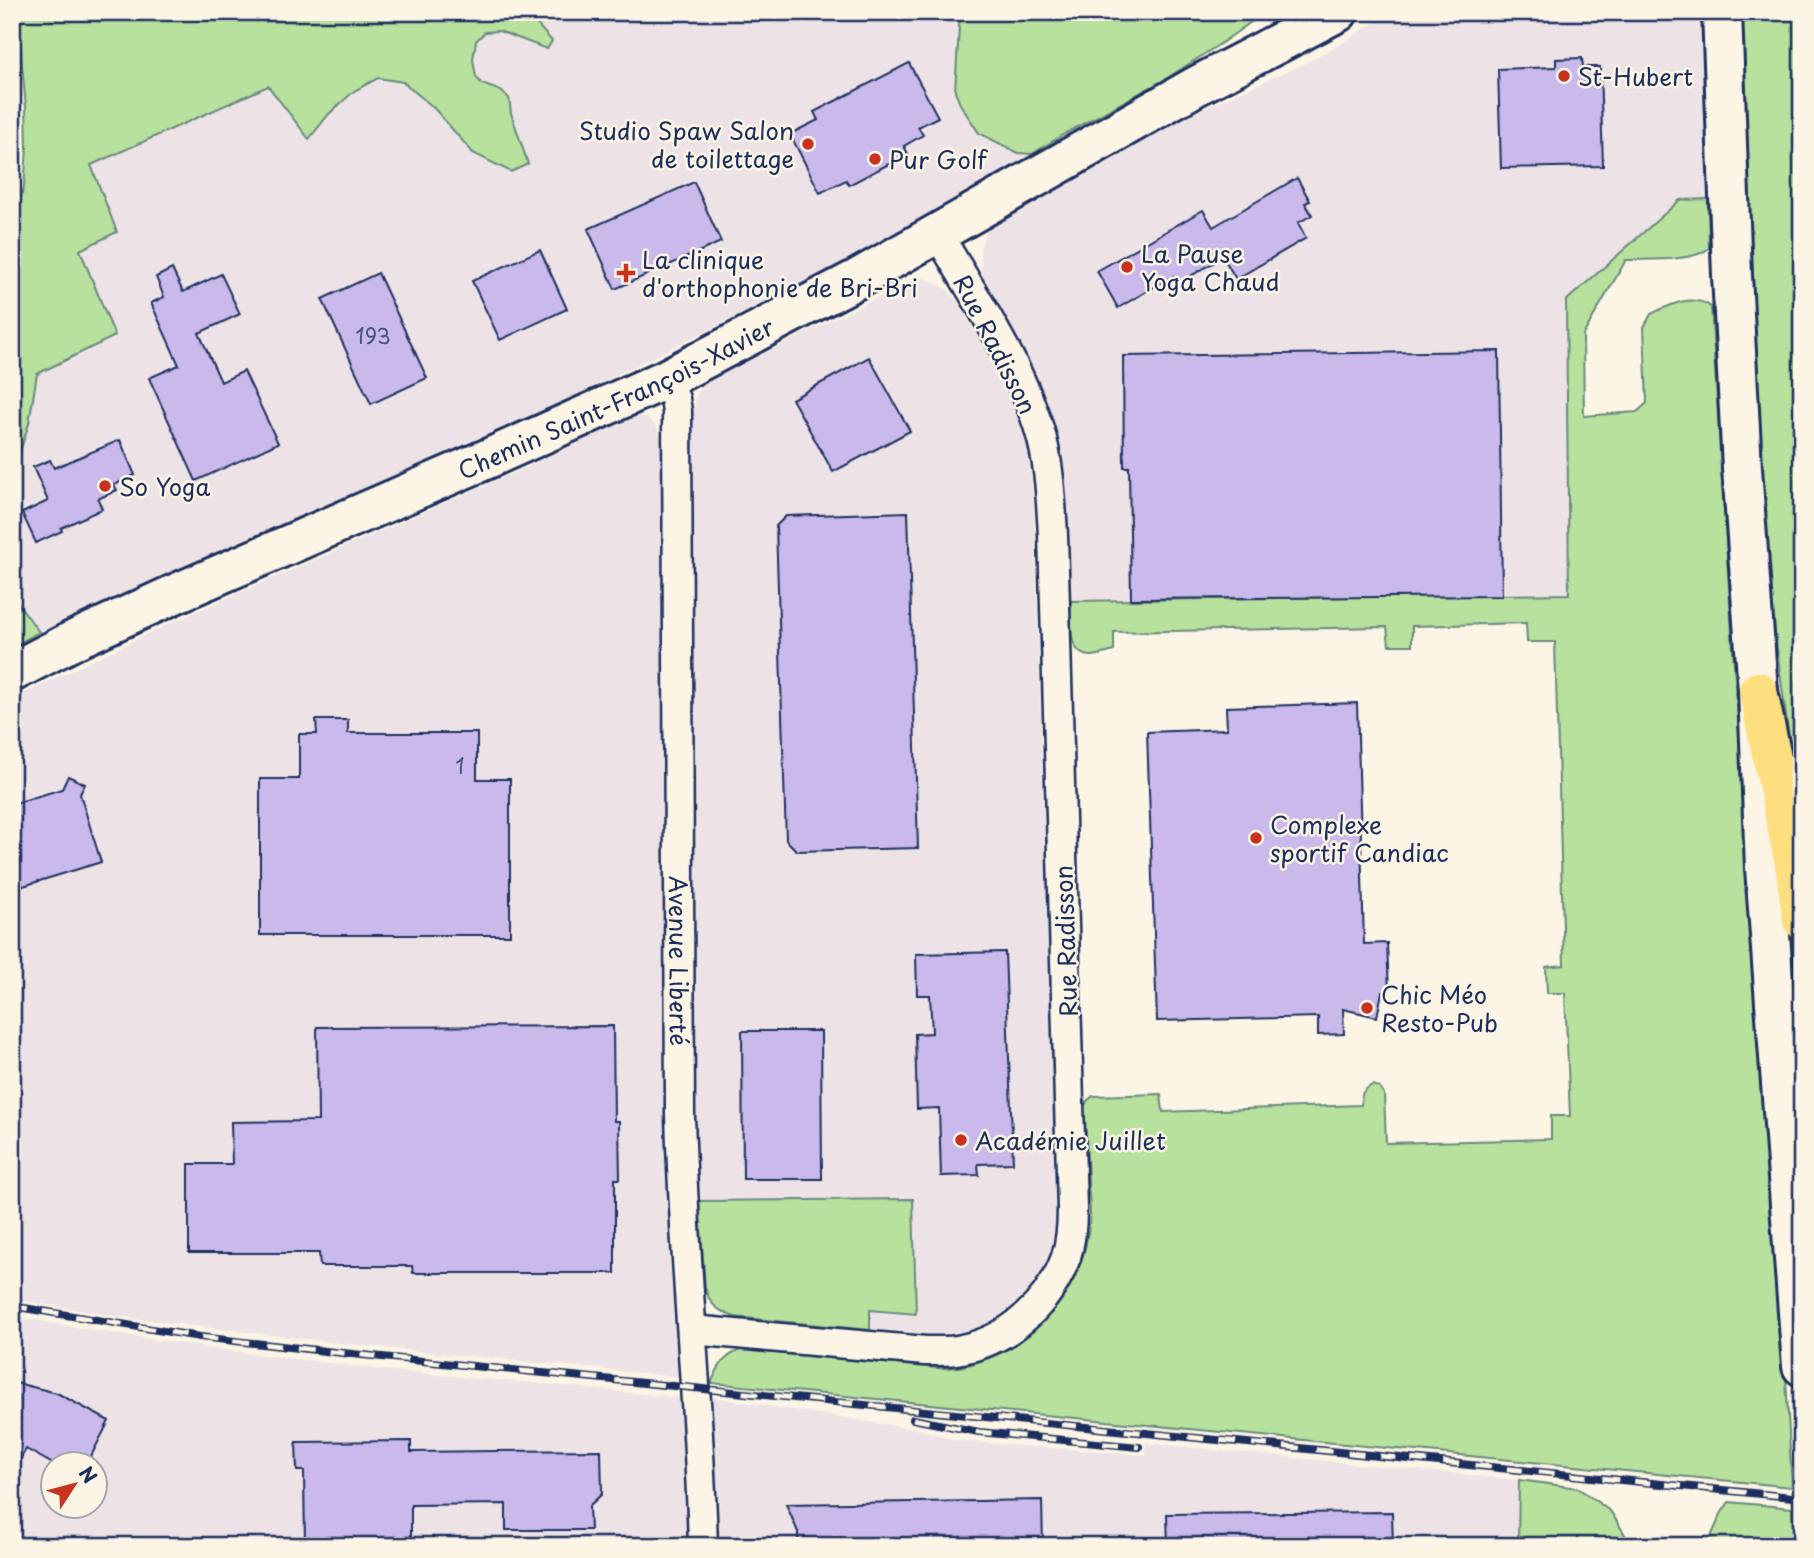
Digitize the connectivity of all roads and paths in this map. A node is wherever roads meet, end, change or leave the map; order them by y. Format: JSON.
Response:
{"nodes":[{"id":1,"x":1295,"y":12,"type":"edge"},
{"id":2,"x":1338,"y":12,"type":"edge"},
{"id":3,"x":1722,"y":12,"type":"edge"},
{"id":4,"x":1198,"y":85,"type":"junction"},
{"id":5,"x":938,"y":234,"type":"junction"},
{"id":6,"x":666,"y":379,"type":"junction"},
{"id":7,"x":12,"y":672,"type":"edge"},
{"id":8,"x":1758,"y":691,"type":"junction"},
{"id":9,"x":1802,"y":920,"type":"edge"},
{"id":10,"x":692,"y":1330,"type":"junction"},
{"id":11,"x":1802,"y":1366,"type":"edge"},
{"id":12,"x":703,"y":1546,"type":"edge"}],
"edges":[{"from":1,"to":4,"type":"street","name":"Chemin Saint-François-Xavier"},
{"from":2,"to":4,"type":"street","name":"Chemin Saint-François-Xavier"},
{"from":3,"to":8,"type":"street"},
{"from":4,"to":5,"type":"street","name":"Chemin Saint-François-Xavier"},
{"from":5,"to":6,"type":"street","name":"Chemin Saint-François-Xavier"},
{"from":5,"to":10,"type":"street","name":"Rue Radisson"},
{"from":6,"to":7,"type":"street","name":"Chemin Saint-François-Xavier"},
{"from":6,"to":10,"type":"street","name":"Avenue Liberté"},
{"from":8,"to":9,"type":"highway"},
{"from":8,"to":11,"type":"street"},
{"from":10,"to":12,"type":"street","name":"Avenue Liberté"}]}
